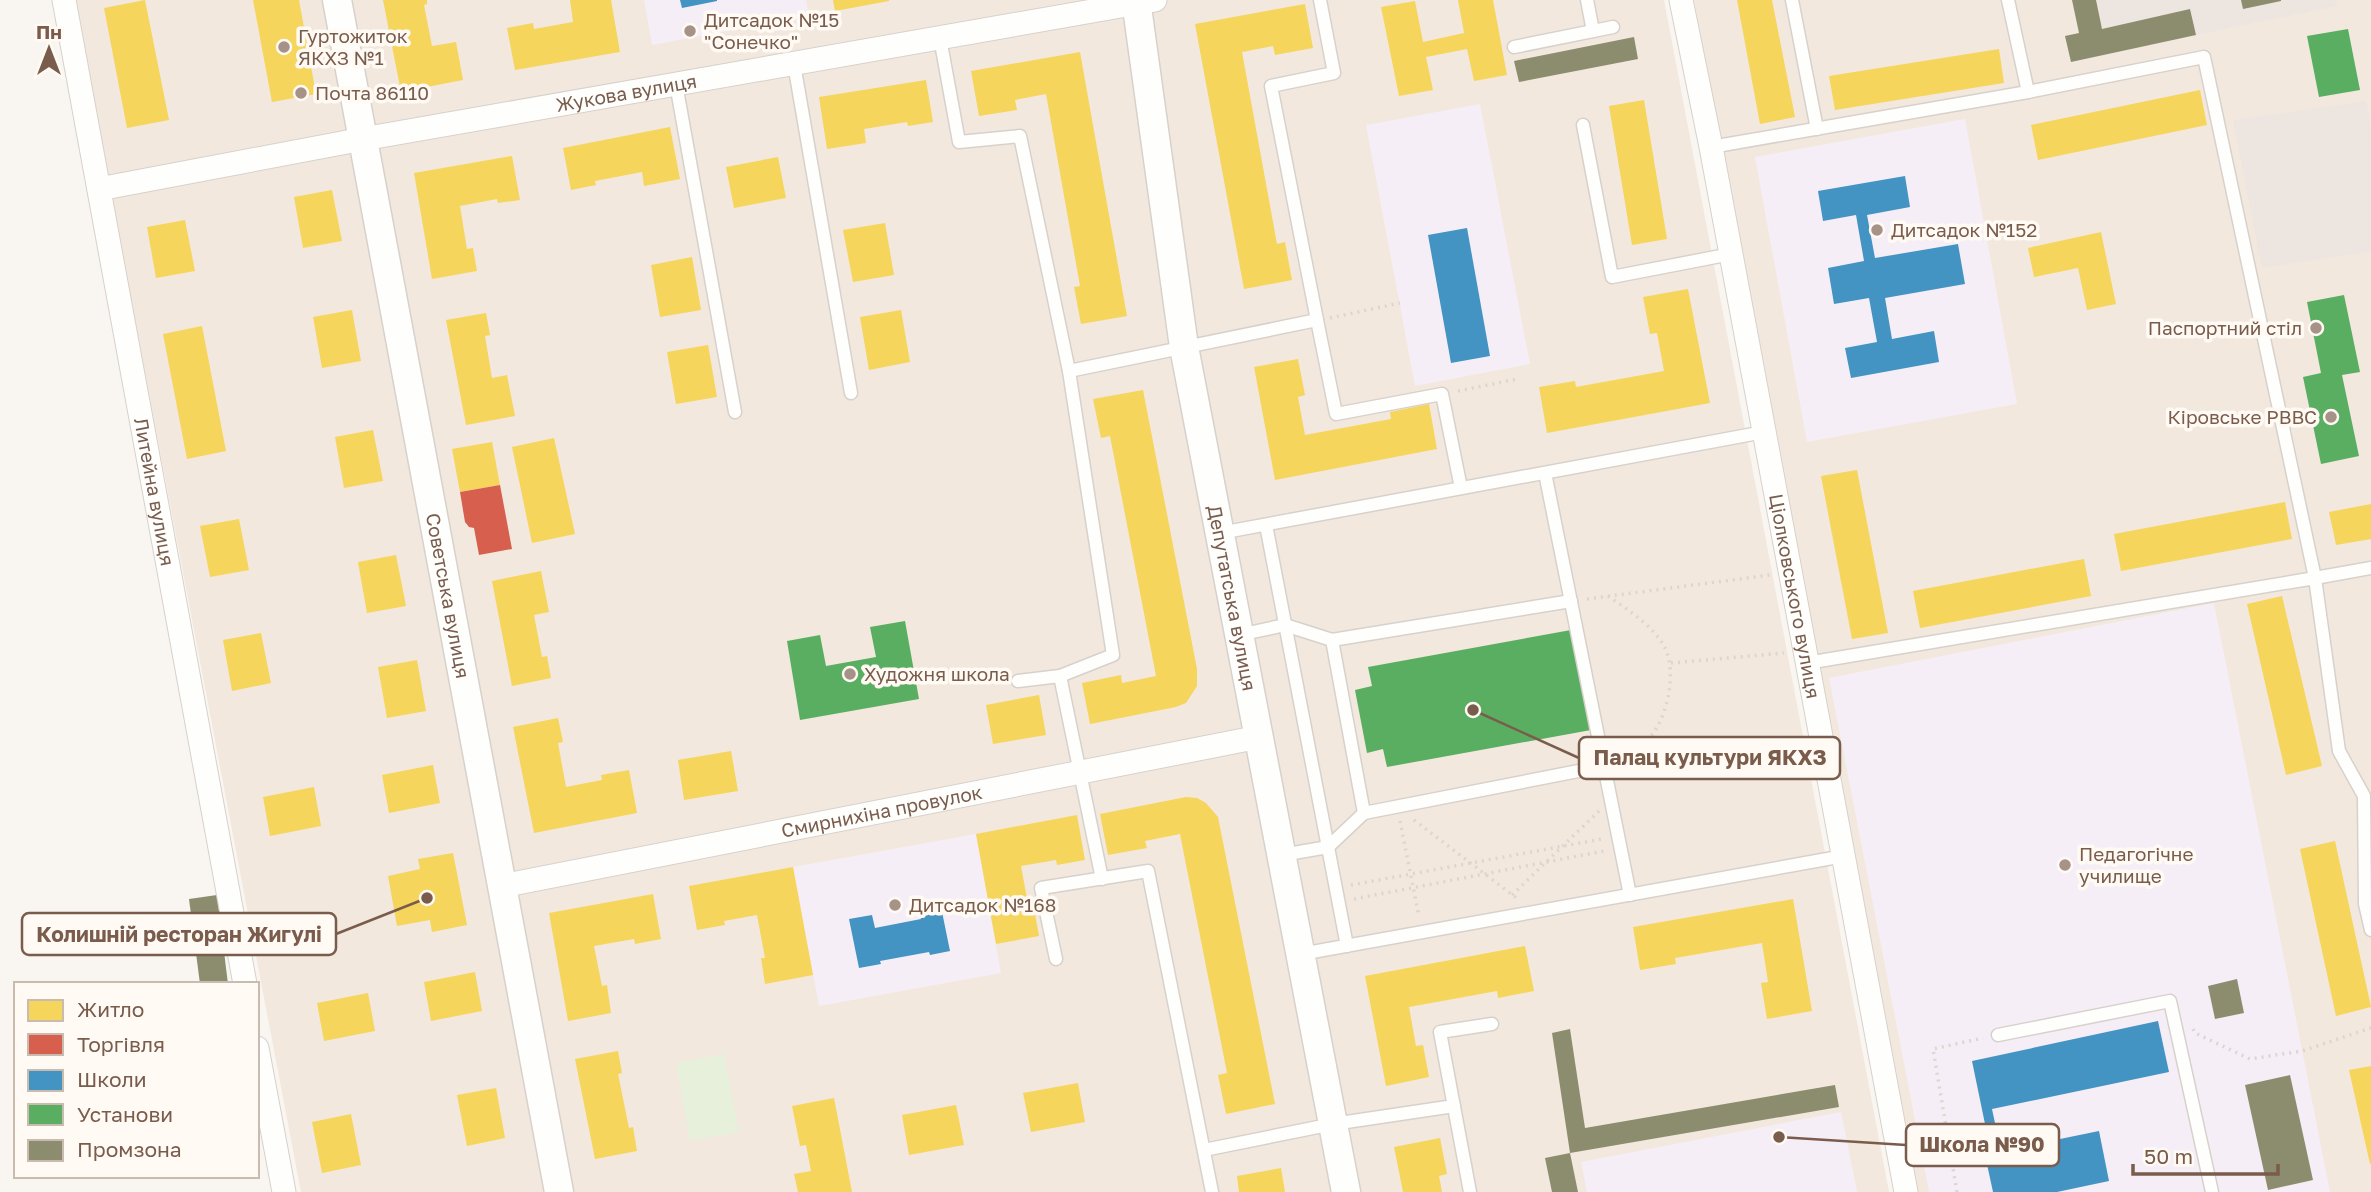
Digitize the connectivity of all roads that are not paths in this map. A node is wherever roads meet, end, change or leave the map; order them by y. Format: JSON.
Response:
{"nodes":[{"id":1,"x":64,"y":0,"type":"edge"},
{"id":2,"x":337,"y":0,"type":"edge"},
{"id":3,"x":1320,"y":0,"type":"edge"},
{"id":4,"x":1587,"y":0,"type":"edge"},
{"id":5,"x":1681,"y":0,"type":"edge"},
{"id":6,"x":1792,"y":0,"type":"edge"},
{"id":7,"x":2008,"y":0,"type":"edge"},
{"id":8,"x":1143,"y":1,"type":"edge"},
{"id":9,"x":1613,"y":27,"type":"dead end"},
{"id":10,"x":1593,"y":31,"type":"junction"},
{"id":11,"x":940,"y":38,"type":"junction"},
{"id":12,"x":1514,"y":47,"type":"dead end"},
{"id":13,"x":794,"y":64,"type":"junction"},
{"id":14,"x":676,"y":84,"type":"junction"},
{"id":15,"x":2028,"y":92,"type":"junction"},
{"id":16,"x":1583,"y":125,"type":"dead end"},
{"id":17,"x":1817,"y":130,"type":"junction"},
{"id":18,"x":363,"y":139,"type":"junction"},
{"id":19,"x":1711,"y":147,"type":"junction"},
{"id":20,"x":99,"y":188,"type":"junction"},
{"id":21,"x":1731,"y":254,"type":"junction"},
{"id":22,"x":1317,"y":320,"type":"junction"},
{"id":23,"x":1184,"y":347,"type":"junction"},
{"id":24,"x":1069,"y":371,"type":"junction"},
{"id":25,"x":851,"y":393,"type":"dead end"},
{"id":26,"x":735,"y":412,"type":"dead end"},
{"id":27,"x":1764,"y":432,"type":"junction"},
{"id":28,"x":1545,"y":472,"type":"junction"},
{"id":29,"x":1461,"y":488,"type":"junction"},
{"id":30,"x":1266,"y":525,"type":"junction"},
{"id":31,"x":1220,"y":533,"type":"junction"},
{"id":32,"x":2371,"y":568,"type":"edge"},
{"id":33,"x":2315,"y":578,"type":"junction"},
{"id":34,"x":1571,"y":601,"type":"junction"},
{"id":35,"x":1285,"y":625,"type":"junction"},
{"id":36,"x":1239,"y":635,"type":"junction"},
{"id":37,"x":1332,"y":640,"type":"junction"},
{"id":38,"x":1806,"y":657,"type":"junction"},
{"id":39,"x":1060,"y":676,"type":"junction"},
{"id":40,"x":1018,"y":681,"type":"dead end"},
{"id":41,"x":1259,"y":737,"type":"junction"},
{"id":42,"x":1604,"y":766,"type":"junction"},
{"id":43,"x":1080,"y":772,"type":"junction"},
{"id":44,"x":2368,"y":796,"type":"edge"},
{"id":45,"x":1364,"y":813,"type":"junction"},
{"id":46,"x":1328,"y":847,"type":"junction"},
{"id":47,"x":1282,"y":855,"type":"junction"},
{"id":48,"x":1844,"y":856,"type":"junction"},
{"id":49,"x":1101,"y":879,"type":"junction"},
{"id":50,"x":502,"y":886,"type":"junction"},
{"id":51,"x":1630,"y":895,"type":"junction"},
{"id":52,"x":2371,"y":930,"type":"edge"},
{"id":53,"x":1347,"y":946,"type":"junction"},
{"id":54,"x":1301,"y":954,"type":"junction"},
{"id":55,"x":1056,"y":959,"type":"dead end"},
{"id":56,"x":245,"y":982,"type":"edge"},
{"id":57,"x":1492,"y":1024,"type":"dead end"},
{"id":58,"x":1998,"y":1035,"type":"road end"},
{"id":59,"x":259,"y":1059,"type":"edge"},
{"id":60,"x":1454,"y":1106,"type":"junction"},
{"id":61,"x":1333,"y":1124,"type":"junction"},
{"id":62,"x":1204,"y":1150,"type":"junction"},
{"id":63,"x":284,"y":1192,"type":"edge"},
{"id":64,"x":559,"y":1192,"type":"edge"},
{"id":65,"x":1212,"y":1192,"type":"edge"},
{"id":66,"x":1346,"y":1192,"type":"edge"},
{"id":67,"x":1470,"y":1192,"type":"edge"},
{"id":68,"x":1906,"y":1192,"type":"edge"},
{"id":69,"x":2212,"y":1192,"type":"edge"}],
"edges":[{"from":1,"to":20,"type":"street","name":"Литейна вулиця"},
{"from":2,"to":18,"type":"street","name":"Советська вулиця"},
{"from":3,"to":22,"type":"lane"},
{"from":4,"to":10,"type":"lane"},
{"from":5,"to":19,"type":"street","name":"Ціолковського вулиця"},
{"from":6,"to":17,"type":"lane"},
{"from":7,"to":15,"type":"lane"},
{"from":8,"to":11,"type":"street","name":"Жукова вулиця"},
{"from":8,"to":23,"type":"street","name":"Депутатська вулиця"},
{"from":9,"to":10,"type":"lane"},
{"from":10,"to":12,"type":"lane"},
{"from":11,"to":13,"type":"street","name":"Жукова вулиця"},
{"from":11,"to":24,"type":"lane"},
{"from":13,"to":14,"type":"street","name":"Жукова вулиця"},
{"from":13,"to":25,"type":"lane"},
{"from":14,"to":18,"type":"street","name":"Жукова вулиця"},
{"from":14,"to":26,"type":"lane"},
{"from":15,"to":17,"type":"lane"},
{"from":15,"to":33,"type":"lane"},
{"from":16,"to":21,"type":"lane"},
{"from":17,"to":19,"type":"lane"},
{"from":18,"to":20,"type":"street","name":"Жукова вулиця"},
{"from":18,"to":50,"type":"street","name":"Советська вулиця"},
{"from":19,"to":21,"type":"street","name":"Ціолковського вулиця"},
{"from":20,"to":56,"type":"street","name":"Литейна вулиця"},
{"from":21,"to":27,"type":"street","name":"Ціолковського вулиця"},
{"from":22,"to":23,"type":"lane"},
{"from":22,"to":29,"type":"lane"},
{"from":23,"to":24,"type":"lane"},
{"from":23,"to":31,"type":"street","name":"Депутатська вулиця"},
{"from":24,"to":39,"type":"lane"},
{"from":27,"to":28,"type":"lane"},
{"from":27,"to":38,"type":"street","name":"Ціолковського вулиця"},
{"from":28,"to":29,"type":"lane"},
{"from":28,"to":34,"type":"lane"},
{"from":29,"to":30,"type":"lane"},
{"from":30,"to":31,"type":"lane"},
{"from":30,"to":35,"type":"lane"},
{"from":31,"to":36,"type":"street","name":"Депутатська вулиця"},
{"from":32,"to":33,"type":"lane"},
{"from":33,"to":38,"type":"lane"},
{"from":33,"to":44,"type":"lane"},
{"from":34,"to":37,"type":"lane"},
{"from":34,"to":42,"type":"lane"},
{"from":35,"to":36,"type":"lane"},
{"from":35,"to":37,"type":"lane"},
{"from":35,"to":46,"type":"lane"},
{"from":36,"to":41,"type":"street","name":"Депутатська вулиця"},
{"from":37,"to":45,"type":"lane"},
{"from":38,"to":48,"type":"street","name":"Ціолковського вулиця"},
{"from":39,"to":40,"type":"lane"},
{"from":39,"to":43,"type":"lane"},
{"from":41,"to":43,"type":"street","name":"Смирнихіна провулок"},
{"from":41,"to":47,"type":"street","name":"Депутатська вулиця"},
{"from":42,"to":45,"type":"lane"},
{"from":42,"to":51,"type":"lane"},
{"from":43,"to":49,"type":"lane"},
{"from":43,"to":50,"type":"street","name":"Смирнихіна провулок"},
{"from":44,"to":52,"type":"lane"},
{"from":45,"to":46,"type":"lane"},
{"from":46,"to":47,"type":"lane"},
{"from":46,"to":53,"type":"lane"},
{"from":47,"to":54,"type":"street","name":"Депутатська вулиця"},
{"from":48,"to":51,"type":"lane"},
{"from":48,"to":68,"type":"street","name":"Ціолковського вулиця"},
{"from":49,"to":55,"type":"lane"},
{"from":49,"to":62,"type":"lane"},
{"from":50,"to":64,"type":"street","name":"Советська вулиця"},
{"from":51,"to":53,"type":"lane"},
{"from":53,"to":54,"type":"lane"},
{"from":54,"to":61,"type":"street","name":"Депутатська вулиця"},
{"from":57,"to":60,"type":"lane"},
{"from":58,"to":69,"type":"lane"},
{"from":59,"to":63,"type":"street"},
{"from":60,"to":61,"type":"lane"},
{"from":60,"to":67,"type":"lane"},
{"from":61,"to":62,"type":"lane"},
{"from":61,"to":66,"type":"street","name":"Депутатська вулиця"},
{"from":62,"to":65,"type":"lane"}]}
